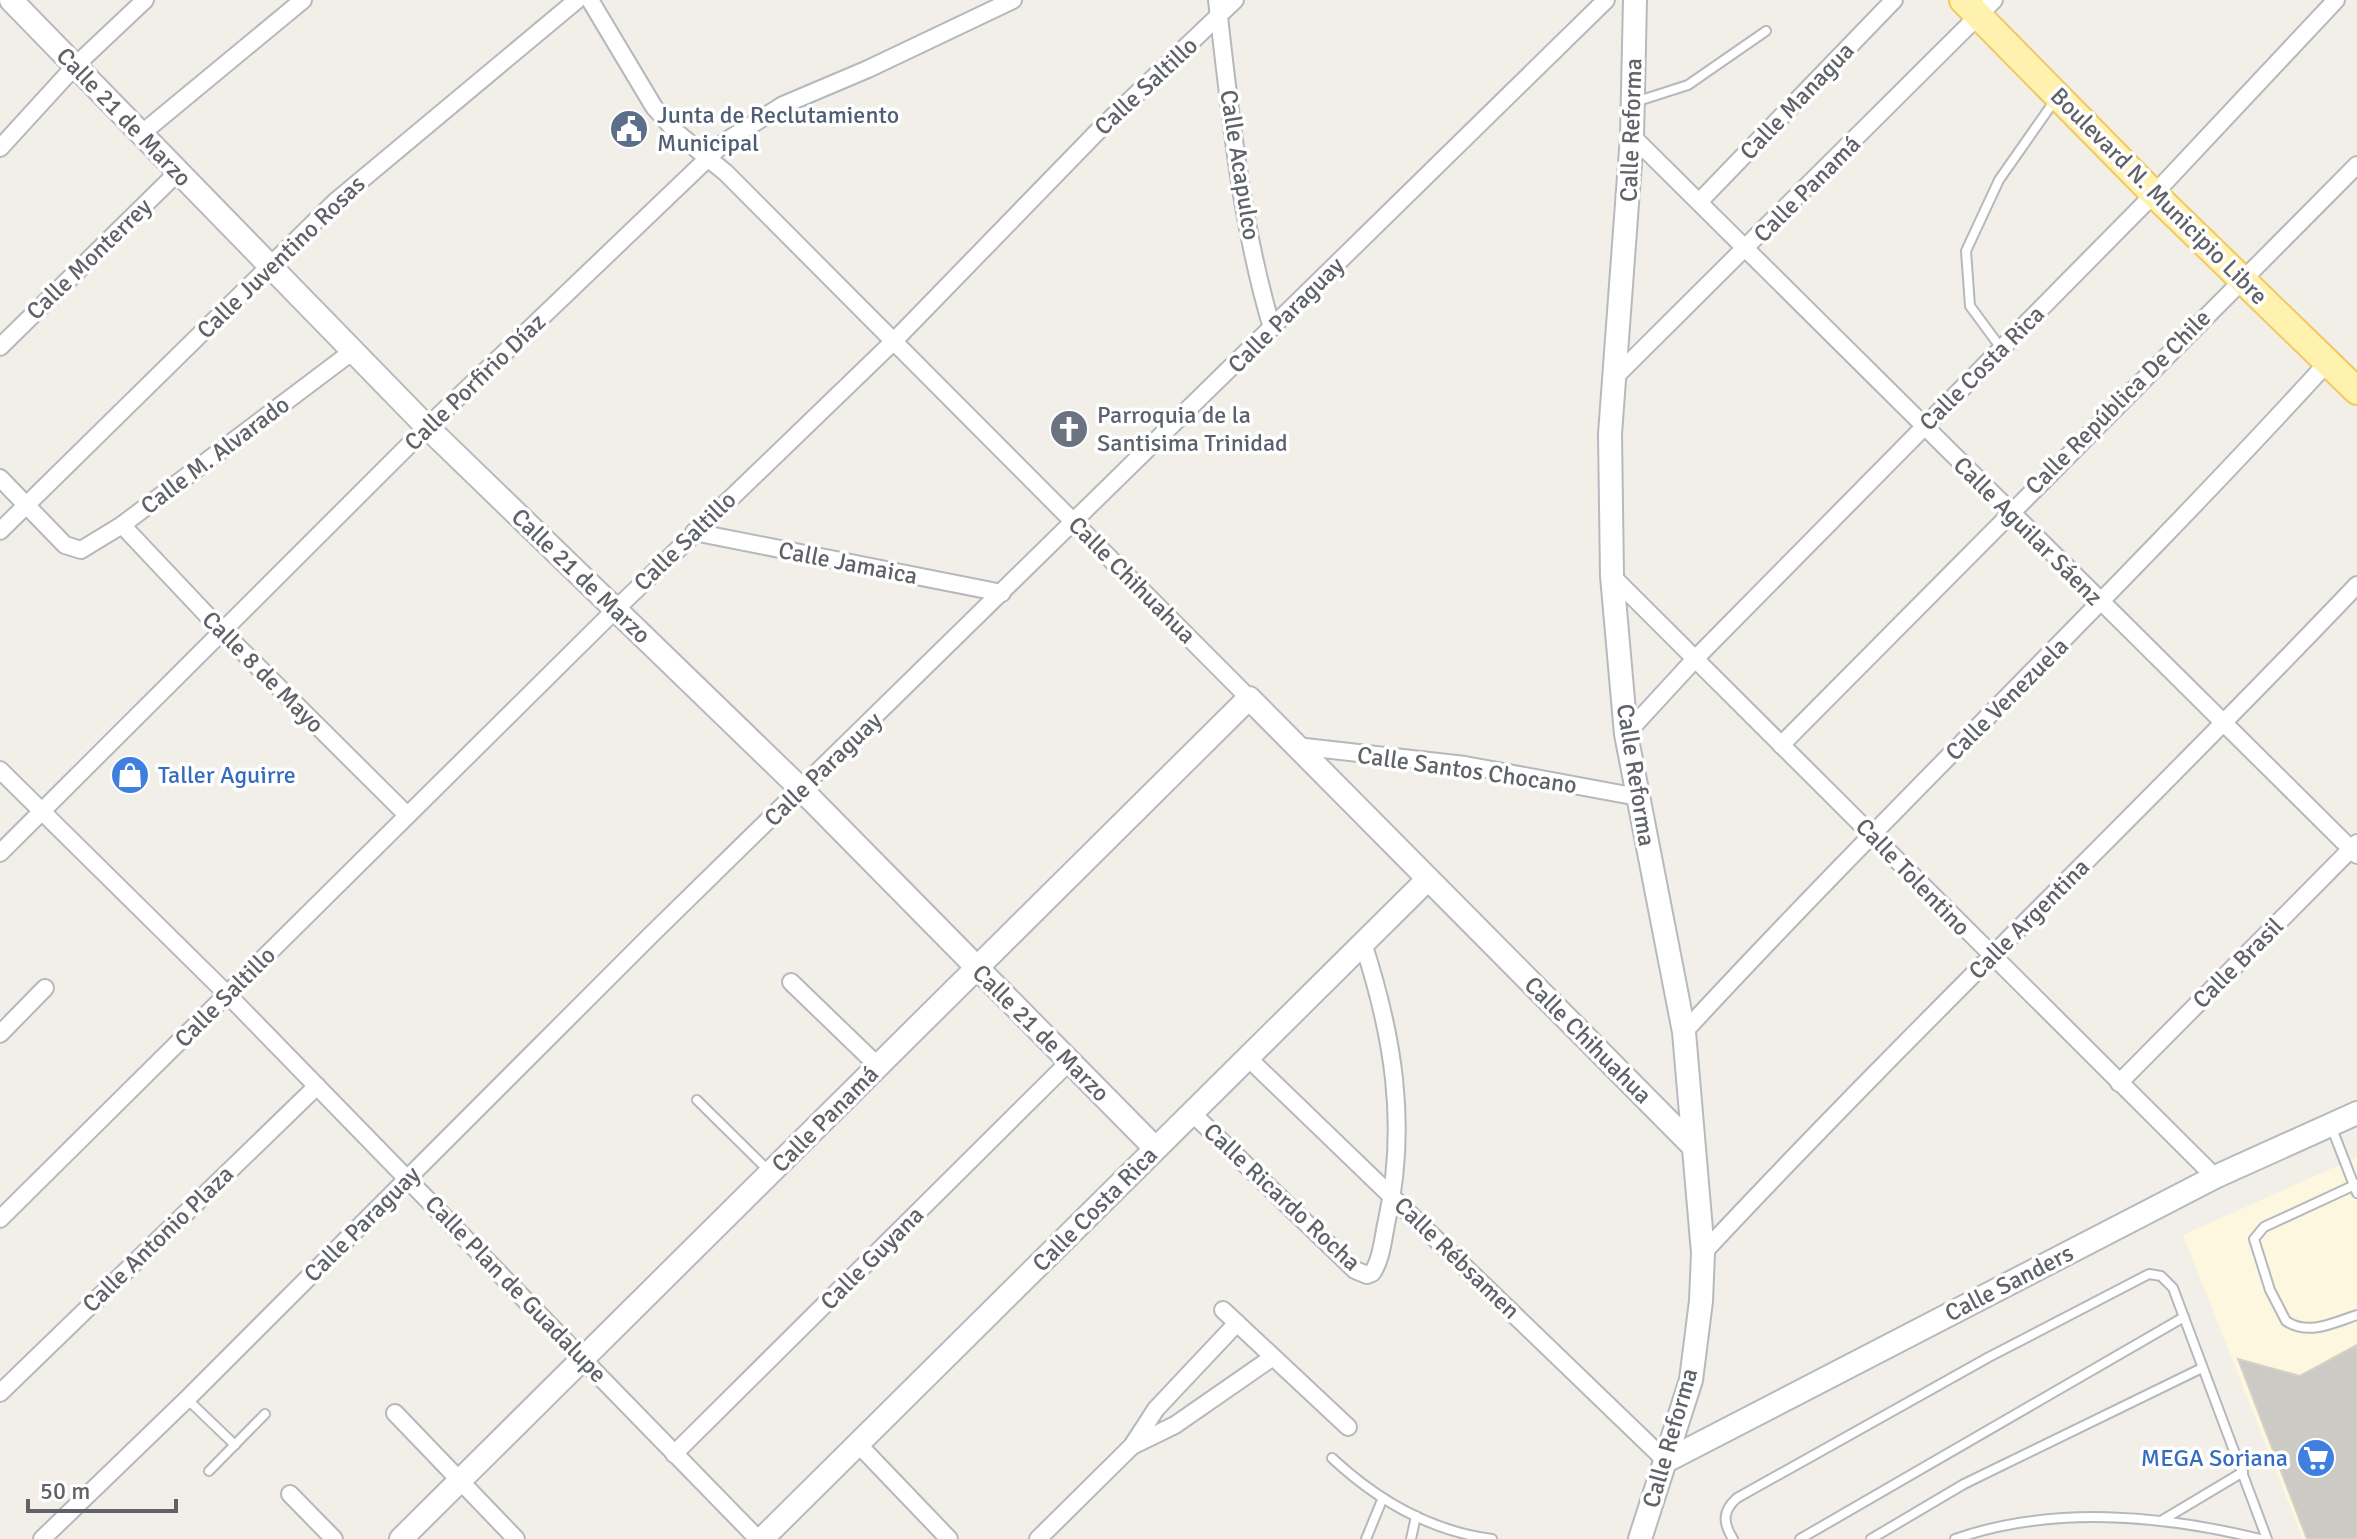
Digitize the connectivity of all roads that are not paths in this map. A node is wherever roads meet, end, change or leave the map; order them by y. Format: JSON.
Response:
{"nodes":[{"id":1,"x":11,"y":0,"type":"edge"},
{"id":2,"x":145,"y":0,"type":"edge"},
{"id":3,"x":303,"y":0,"type":"edge"},
{"id":4,"x":577,"y":0,"type":"edge"},
{"id":5,"x":590,"y":0,"type":"edge"},
{"id":6,"x":1235,"y":0,"type":"edge"},
{"id":7,"x":1606,"y":0,"type":"edge"},
{"id":8,"x":1635,"y":0,"type":"edge"},
{"id":9,"x":1894,"y":0,"type":"edge"},
{"id":10,"x":2336,"y":0,"type":"edge"},
{"id":11,"x":1002,"y":2,"type":"edge"},
{"id":12,"x":1979,"y":5,"type":"edge"},
{"id":13,"x":1218,"y":8,"type":"edge"},
{"id":14,"x":1766,"y":31,"type":"dead end"},
{"id":15,"x":75,"y":66,"type":"junction"},
{"id":16,"x":2057,"y":96,"type":"junction"},
{"id":17,"x":1633,"y":102,"type":"junction"},
{"id":18,"x":141,"y":134,"type":"junction"},
{"id":19,"x":1632,"y":136,"type":"junction"},
{"id":20,"x":0,"y":148,"type":"edge"},
{"id":21,"x":709,"y":158,"type":"junction"},
{"id":22,"x":2357,"y":165,"type":"edge"},
{"id":23,"x":178,"y":172,"type":"junction"},
{"id":24,"x":2154,"y":194,"type":"junction"},
{"id":25,"x":1699,"y":202,"type":"junction"},
{"id":26,"x":1746,"y":250,"type":"junction"},
{"id":27,"x":269,"y":267,"type":"junction"},
{"id":28,"x":2241,"y":278,"type":"junction"},
{"id":29,"x":1272,"y":328,"type":"junction"},
{"id":30,"x":894,"y":341,"type":"junction"},
{"id":31,"x":0,"y":347,"type":"edge"},
{"id":32,"x":2001,"y":348,"type":"junction"},
{"id":33,"x":353,"y":351,"type":"junction"},
{"id":34,"x":1617,"y":375,"type":"junction"},
{"id":35,"x":2342,"y":377,"type":"edge"},
{"id":36,"x":2357,"y":411,"type":"edge"},
{"id":37,"x":1924,"y":426,"type":"junction"},
{"id":38,"x":427,"y":427,"type":"junction"},
{"id":39,"x":0,"y":478,"type":"edge"},
{"id":40,"x":26,"y":506,"type":"junction"},
{"id":41,"x":2010,"y":512,"type":"junction"},
{"id":42,"x":1075,"y":522,"type":"junction"},
{"id":43,"x":122,"y":525,"type":"junction"},
{"id":44,"x":0,"y":531,"type":"edge"},
{"id":45,"x":694,"y":532,"type":"junction"},
{"id":46,"x":1612,"y":576,"type":"junction"},
{"id":47,"x":2357,"y":585,"type":"edge"},
{"id":48,"x":1002,"y":593,"type":"junction"},
{"id":49,"x":2101,"y":604,"type":"junction"},
{"id":50,"x":615,"y":610,"type":"junction"},
{"id":51,"x":222,"y":631,"type":"junction"},
{"id":52,"x":1695,"y":659,"type":"junction"},
{"id":53,"x":1249,"y":698,"type":"junction"},
{"id":54,"x":2222,"y":723,"type":"junction"},
{"id":55,"x":1626,"y":734,"type":"junction"},
{"id":56,"x":1781,"y":745,"type":"junction"},
{"id":57,"x":1296,"y":746,"type":"junction"},
{"id":58,"x":0,"y":770,"type":"edge"},
{"id":59,"x":802,"y":790,"type":"junction"},
{"id":60,"x":1638,"y":797,"type":"junction"},
{"id":61,"x":42,"y":812,"type":"junction"},
{"id":62,"x":407,"y":815,"type":"junction"},
{"id":63,"x":1873,"y":835,"type":"junction"},
{"id":64,"x":2355,"y":849,"type":"edge"},
{"id":65,"x":0,"y":853,"type":"edge"},
{"id":66,"x":1428,"y":879,"type":"junction"},
{"id":67,"x":1363,"y":943,"type":"junction"},
{"id":68,"x":1991,"y":956,"type":"junction"},
{"id":69,"x":977,"y":968,"type":"junction"},
{"id":70,"x":791,"y":982,"type":"dead end"},
{"id":71,"x":45,"y":988,"type":"dead end"},
{"id":72,"x":228,"y":995,"type":"junction"},
{"id":73,"x":1684,"y":1032,"type":"junction"},
{"id":74,"x":0,"y":1034,"type":"edge"},
{"id":75,"x":1247,"y":1057,"type":"junction"},
{"id":76,"x":1069,"y":1062,"type":"junction"},
{"id":77,"x":878,"y":1066,"type":"junction"},
{"id":78,"x":2119,"y":1083,"type":"junction"},
{"id":79,"x":317,"y":1086,"type":"junction"},
{"id":80,"x":697,"y":1100,"type":"dead end"},
{"id":81,"x":1192,"y":1113,"type":"junction"},
{"id":82,"x":2357,"y":1113,"type":"edge"},
{"id":83,"x":2330,"y":1125,"type":"junction"},
{"id":84,"x":1693,"y":1146,"type":"junction"},
{"id":85,"x":1155,"y":1148,"type":"junction"},
{"id":86,"x":771,"y":1172,"type":"junction"},
{"id":87,"x":2215,"y":1177,"type":"junction"},
{"id":88,"x":408,"y":1178,"type":"junction"},
{"id":89,"x":2356,"y":1187,"type":"edge"},
{"id":90,"x":1392,"y":1195,"type":"junction"},
{"id":91,"x":0,"y":1219,"type":"edge"},
{"id":92,"x":1703,"y":1253,"type":"junction"},
{"id":93,"x":1223,"y":1310,"type":"dead end"},
{"id":94,"x":2357,"y":1315,"type":"edge"},
{"id":95,"x":2184,"y":1317,"type":"junction"},
{"id":96,"x":1237,"y":1323,"type":"junction"},
{"id":97,"x":1273,"y":1357,"type":"junction"},
{"id":98,"x":583,"y":1359,"type":"junction"},
{"id":99,"x":2202,"y":1368,"type":"junction"},
{"id":100,"x":0,"y":1393,"type":"edge"},
{"id":101,"x":187,"y":1399,"type":"junction"},
{"id":102,"x":395,"y":1413,"type":"dead end"},
{"id":103,"x":265,"y":1414,"type":"dead end"},
{"id":104,"x":1348,"y":1427,"type":"dead end"},
{"id":105,"x":858,"y":1444,"type":"junction"},
{"id":106,"x":235,"y":1445,"type":"junction"},
{"id":107,"x":1132,"y":1446,"type":"junction"},
{"id":108,"x":674,"y":1454,"type":"junction"},
{"id":109,"x":1332,"y":1458,"type":"dead end"},
{"id":110,"x":1666,"y":1461,"type":"junction"},
{"id":111,"x":209,"y":1471,"type":"dead end"},
{"id":112,"x":2243,"y":1472,"type":"junction"},
{"id":113,"x":460,"y":1481,"type":"junction"},
{"id":114,"x":290,"y":1494,"type":"dead end"},
{"id":115,"x":1382,"y":1500,"type":"junction"},
{"id":116,"x":1416,"y":1516,"type":"junction"},
{"id":117,"x":2160,"y":1522,"type":"junction"},
{"id":118,"x":42,"y":1539,"type":"edge"},
{"id":119,"x":334,"y":1539,"type":"edge"},
{"id":120,"x":401,"y":1539,"type":"edge"},
{"id":121,"x":516,"y":1539,"type":"edge"},
{"id":122,"x":760,"y":1539,"type":"edge"},
{"id":123,"x":949,"y":1539,"type":"edge"},
{"id":124,"x":1038,"y":1539,"type":"edge"},
{"id":125,"x":1366,"y":1539,"type":"edge"},
{"id":126,"x":1411,"y":1539,"type":"edge"},
{"id":127,"x":1492,"y":1539,"type":"edge"},
{"id":128,"x":1640,"y":1539,"type":"edge"},
{"id":129,"x":1733,"y":1539,"type":"edge"},
{"id":130,"x":1800,"y":1539,"type":"edge"},
{"id":131,"x":1871,"y":1539,"type":"edge"},
{"id":132,"x":1955,"y":1539,"type":"edge"},
{"id":133,"x":2260,"y":1539,"type":"edge"},
{"id":134,"x":2267,"y":1539,"type":"edge"}],
"edges":[{"from":1,"to":15,"type":"street","name":"Calle 21 de Marzo"},
{"from":2,"to":15,"type":"street"},
{"from":3,"to":18,"type":"street"},
{"from":4,"to":27,"type":"street","name":"Calle Juventino Rosas"},
{"from":5,"to":21,"type":"street","name":"Calle Chihuahua"},
{"from":6,"to":13,"type":"street","name":"Calle Saltillo"},
{"from":7,"to":29,"type":"street","name":"Calle Paraguay"},
{"from":8,"to":17,"type":"street","name":"Calle Reforma"},
{"from":9,"to":25,"type":"street","name":"Calle Managua"},
{"from":10,"to":24,"type":"street","name":"Calle Costa Rica"},
{"from":11,"to":21,"type":"street","name":"Calle Porfirio Díaz"},
{"from":12,"to":16,"type":"main road","name":"Boulevard N. Municipio Libre"},
{"from":12,"to":26,"type":"street","name":"Calle Panamá"},
{"from":13,"to":29,"type":"street","name":"Calle Acapulco"},
{"from":13,"to":30,"type":"street","name":"Calle Saltillo"},
{"from":14,"to":17,"type":"lane"},
{"from":15,"to":18,"type":"street","name":"Calle 21 de Marzo"},
{"from":15,"to":20,"type":"street"},
{"from":16,"to":24,"type":"main road","name":"Boulevard N. Municipio Libre"},
{"from":16,"to":32,"type":"lane"},
{"from":17,"to":19,"type":"street","name":"Calle Reforma"},
{"from":18,"to":23,"type":"street","name":"Calle 21 de Marzo"},
{"from":19,"to":25,"type":"street","name":"Calle Aguilar Sáenz"},
{"from":19,"to":34,"type":"street","name":"Calle Reforma"},
{"from":21,"to":30,"type":"street","name":"Calle Chihuahua"},
{"from":21,"to":38,"type":"street","name":"Calle Porfirio Díaz"},
{"from":22,"to":28,"type":"street","name":"Calle República De Chile"},
{"from":23,"to":27,"type":"street","name":"Calle 21 de Marzo"},
{"from":23,"to":31,"type":"street","name":"Calle Monterrey"},
{"from":24,"to":28,"type":"main road","name":"Boulevard N. Municipio Libre"},
{"from":24,"to":32,"type":"street","name":"Calle Costa Rica"},
{"from":25,"to":26,"type":"street","name":"Calle Aguilar Sáenz"},
{"from":26,"to":34,"type":"street","name":"Calle Panamá"},
{"from":26,"to":37,"type":"street","name":"Calle Aguilar Sáenz"},
{"from":27,"to":33,"type":"street","name":"Calle 21 de Marzo"},
{"from":27,"to":40,"type":"street","name":"Calle Juventino Rosas"},
{"from":28,"to":35,"type":"main road","name":"Boulevard N. Municipio Libre"},
{"from":28,"to":41,"type":"street","name":"Calle República De Chile"},
{"from":29,"to":42,"type":"street","name":"Calle Paraguay"},
{"from":30,"to":42,"type":"street","name":"Calle Chihuahua"},
{"from":30,"to":45,"type":"street","name":"Calle Saltillo"},
{"from":32,"to":37,"type":"street","name":"Calle Costa Rica"},
{"from":33,"to":38,"type":"street","name":"Calle 21 de Marzo"},
{"from":33,"to":43,"type":"street","name":"Calle M. Alvarado"},
{"from":34,"to":46,"type":"street","name":"Calle Reforma"},
{"from":35,"to":36,"type":"main road"},
{"from":35,"to":49,"type":"street","name":"Calle Venezuela"},
{"from":37,"to":41,"type":"street","name":"Calle Aguilar Sáenz"},
{"from":37,"to":52,"type":"street","name":"Calle Costa Rica"},
{"from":38,"to":50,"type":"street","name":"Calle 21 de Marzo"},
{"from":38,"to":51,"type":"street","name":"Calle Porfirio Díaz"},
{"from":39,"to":40,"type":"street"},
{"from":40,"to":43,"type":"street","name":"Calle M. Alvarado"},
{"from":40,"to":44,"type":"street","name":"Calle Juventino Rosas"},
{"from":41,"to":49,"type":"street","name":"Calle Aguilar Sáenz"},
{"from":41,"to":56,"type":"street","name":"Calle República De Chile"},
{"from":42,"to":48,"type":"street","name":"Calle Paraguay"},
{"from":42,"to":53,"type":"street","name":"Calle Chihuahua"},
{"from":43,"to":51,"type":"street","name":"Calle 8 de Mayo"},
{"from":45,"to":48,"type":"street","name":"Calle Jamaica"},
{"from":45,"to":50,"type":"street","name":"Calle Saltillo"},
{"from":46,"to":52,"type":"street","name":"Calle Tolentino"},
{"from":46,"to":55,"type":"street","name":"Calle Reforma"},
{"from":47,"to":54,"type":"street","name":"Calle Argentina"},
{"from":48,"to":59,"type":"street","name":"Calle Paraguay"},
{"from":49,"to":54,"type":"street","name":"Calle Aguilar Sáenz"},
{"from":49,"to":63,"type":"street","name":"Calle Venezuela"},
{"from":50,"to":59,"type":"street","name":"Calle 21 de Marzo"},
{"from":50,"to":62,"type":"street","name":"Calle Saltillo"},
{"from":51,"to":61,"type":"street","name":"Calle Porfirio Díaz"},
{"from":51,"to":62,"type":"street","name":"Calle 8 de Mayo"},
{"from":52,"to":55,"type":"street","name":"Calle Costa Rica"},
{"from":52,"to":56,"type":"street","name":"Calle Tolentino"},
{"from":53,"to":57,"type":"street","name":"Calle Chihuahua"},
{"from":53,"to":69,"type":"street","name":"Calle Panamá"},
{"from":54,"to":64,"type":"street","name":"Calle Aguilar Sáenz"},
{"from":54,"to":68,"type":"street","name":"Calle Argentina"},
{"from":55,"to":60,"type":"street","name":"Calle Reforma"},
{"from":56,"to":63,"type":"street","name":"Calle Tolentino"},
{"from":57,"to":60,"type":"street","name":"Calle Santos Chocano"},
{"from":57,"to":66,"type":"street","name":"Calle Chihuahua"},
{"from":58,"to":61,"type":"street","name":"Calle Plan de Guadalupe"},
{"from":59,"to":69,"type":"street","name":"Calle 21 de Marzo"},
{"from":59,"to":88,"type":"street","name":"Calle Paraguay"},
{"from":60,"to":73,"type":"street","name":"Calle Reforma"},
{"from":61,"to":65,"type":"street","name":"Calle Porfirio Díaz"},
{"from":61,"to":72,"type":"street","name":"Calle Plan de Guadalupe"},
{"from":62,"to":72,"type":"street","name":"Calle Saltillo"},
{"from":63,"to":68,"type":"street","name":"Calle Tolentino"},
{"from":63,"to":73,"type":"street","name":"Calle Venezuela"},
{"from":64,"to":78,"type":"street","name":"Calle Brasil"},
{"from":66,"to":67,"type":"street","name":"Calle Costa Rica"},
{"from":66,"to":84,"type":"street","name":"Calle Chihuahua"},
{"from":67,"to":75,"type":"street","name":"Calle Costa Rica"},
{"from":67,"to":90,"type":"street","name":"Calle Ricardo Rocha"},
{"from":68,"to":78,"type":"street","name":"Calle Tolentino"},
{"from":68,"to":92,"type":"street","name":"Calle Argentina"},
{"from":69,"to":76,"type":"street","name":"Calle 21 de Marzo"},
{"from":69,"to":77,"type":"street","name":"Calle Panamá"},
{"from":70,"to":77,"type":"street"},
{"from":71,"to":74,"type":"street"},
{"from":72,"to":79,"type":"street","name":"Calle Plan de Guadalupe"},
{"from":72,"to":91,"type":"street","name":"Calle Saltillo"},
{"from":73,"to":84,"type":"street","name":"Calle Reforma"},
{"from":75,"to":81,"type":"street","name":"Calle Costa Rica"},
{"from":75,"to":90,"type":"street","name":"Calle Rébsamen"},
{"from":76,"to":85,"type":"street","name":"Calle 21 de Marzo"},
{"from":76,"to":108,"type":"street","name":"Calle Guyana"},
{"from":77,"to":86,"type":"street","name":"Calle Panamá"},
{"from":78,"to":87,"type":"street","name":"Calle Tolentino"},
{"from":79,"to":88,"type":"street","name":"Calle Plan de Guadalupe"},
{"from":79,"to":100,"type":"street","name":"Calle Antonio Plaza"},
{"from":80,"to":86,"type":"lane"},
{"from":81,"to":85,"type":"street","name":"Calle Costa Rica"},
{"from":81,"to":90,"type":"street","name":"Calle Ricardo Rocha"},
{"from":82,"to":83,"type":"street","name":"Calle Sanders"},
{"from":83,"to":87,"type":"street","name":"Calle Sanders"},
{"from":83,"to":89,"type":"lane"},
{"from":84,"to":92,"type":"street","name":"Calle Reforma"},
{"from":85,"to":105,"type":"street","name":"Calle Costa Rica"},
{"from":86,"to":98,"type":"street","name":"Calle Panamá"},
{"from":87,"to":110,"type":"street","name":"Calle Sanders"},
{"from":88,"to":98,"type":"street","name":"Calle Plan de Guadalupe"},
{"from":88,"to":101,"type":"street","name":"Calle Paraguay"},
{"from":89,"to":94,"type":"lane"},
{"from":90,"to":110,"type":"street","name":"Calle Rébsamen"},
{"from":92,"to":110,"type":"street","name":"Calle Reforma"},
{"from":93,"to":96,"type":"street"},
{"from":95,"to":99,"type":"lane"},
{"from":95,"to":129,"type":"lane"},
{"from":95,"to":130,"type":"lane"},
{"from":96,"to":97,"type":"street"},
{"from":96,"to":107,"type":"street"},
{"from":97,"to":104,"type":"street"},
{"from":97,"to":107,"type":"street"},
{"from":98,"to":108,"type":"street","name":"Calle Plan de Guadalupe"},
{"from":98,"to":113,"type":"street","name":"Calle Panamá"},
{"from":99,"to":112,"type":"lane"},
{"from":99,"to":131,"type":"lane"},
{"from":101,"to":106,"type":"lane"},
{"from":101,"to":118,"type":"street","name":"Calle Paraguay"},
{"from":102,"to":113,"type":"street"},
{"from":103,"to":106,"type":"lane"},
{"from":105,"to":122,"type":"street","name":"Calle Costa Rica"},
{"from":105,"to":123,"type":"street"},
{"from":106,"to":111,"type":"lane"},
{"from":107,"to":124,"type":"street"},
{"from":108,"to":122,"type":"street","name":"Calle Plan de Guadalupe"},
{"from":109,"to":115,"type":"lane"},
{"from":110,"to":128,"type":"street","name":"Calle Reforma"},
{"from":112,"to":117,"type":"lane"},
{"from":112,"to":134,"type":"lane"},
{"from":113,"to":120,"type":"street","name":"Calle Panamá"},
{"from":113,"to":121,"type":"street"},
{"from":114,"to":119,"type":"street"},
{"from":115,"to":116,"type":"lane"},
{"from":115,"to":125,"type":"lane"},
{"from":116,"to":126,"type":"lane"},
{"from":116,"to":127,"type":"lane"},
{"from":117,"to":132,"type":"lane"},
{"from":117,"to":133,"type":"lane"}]}
